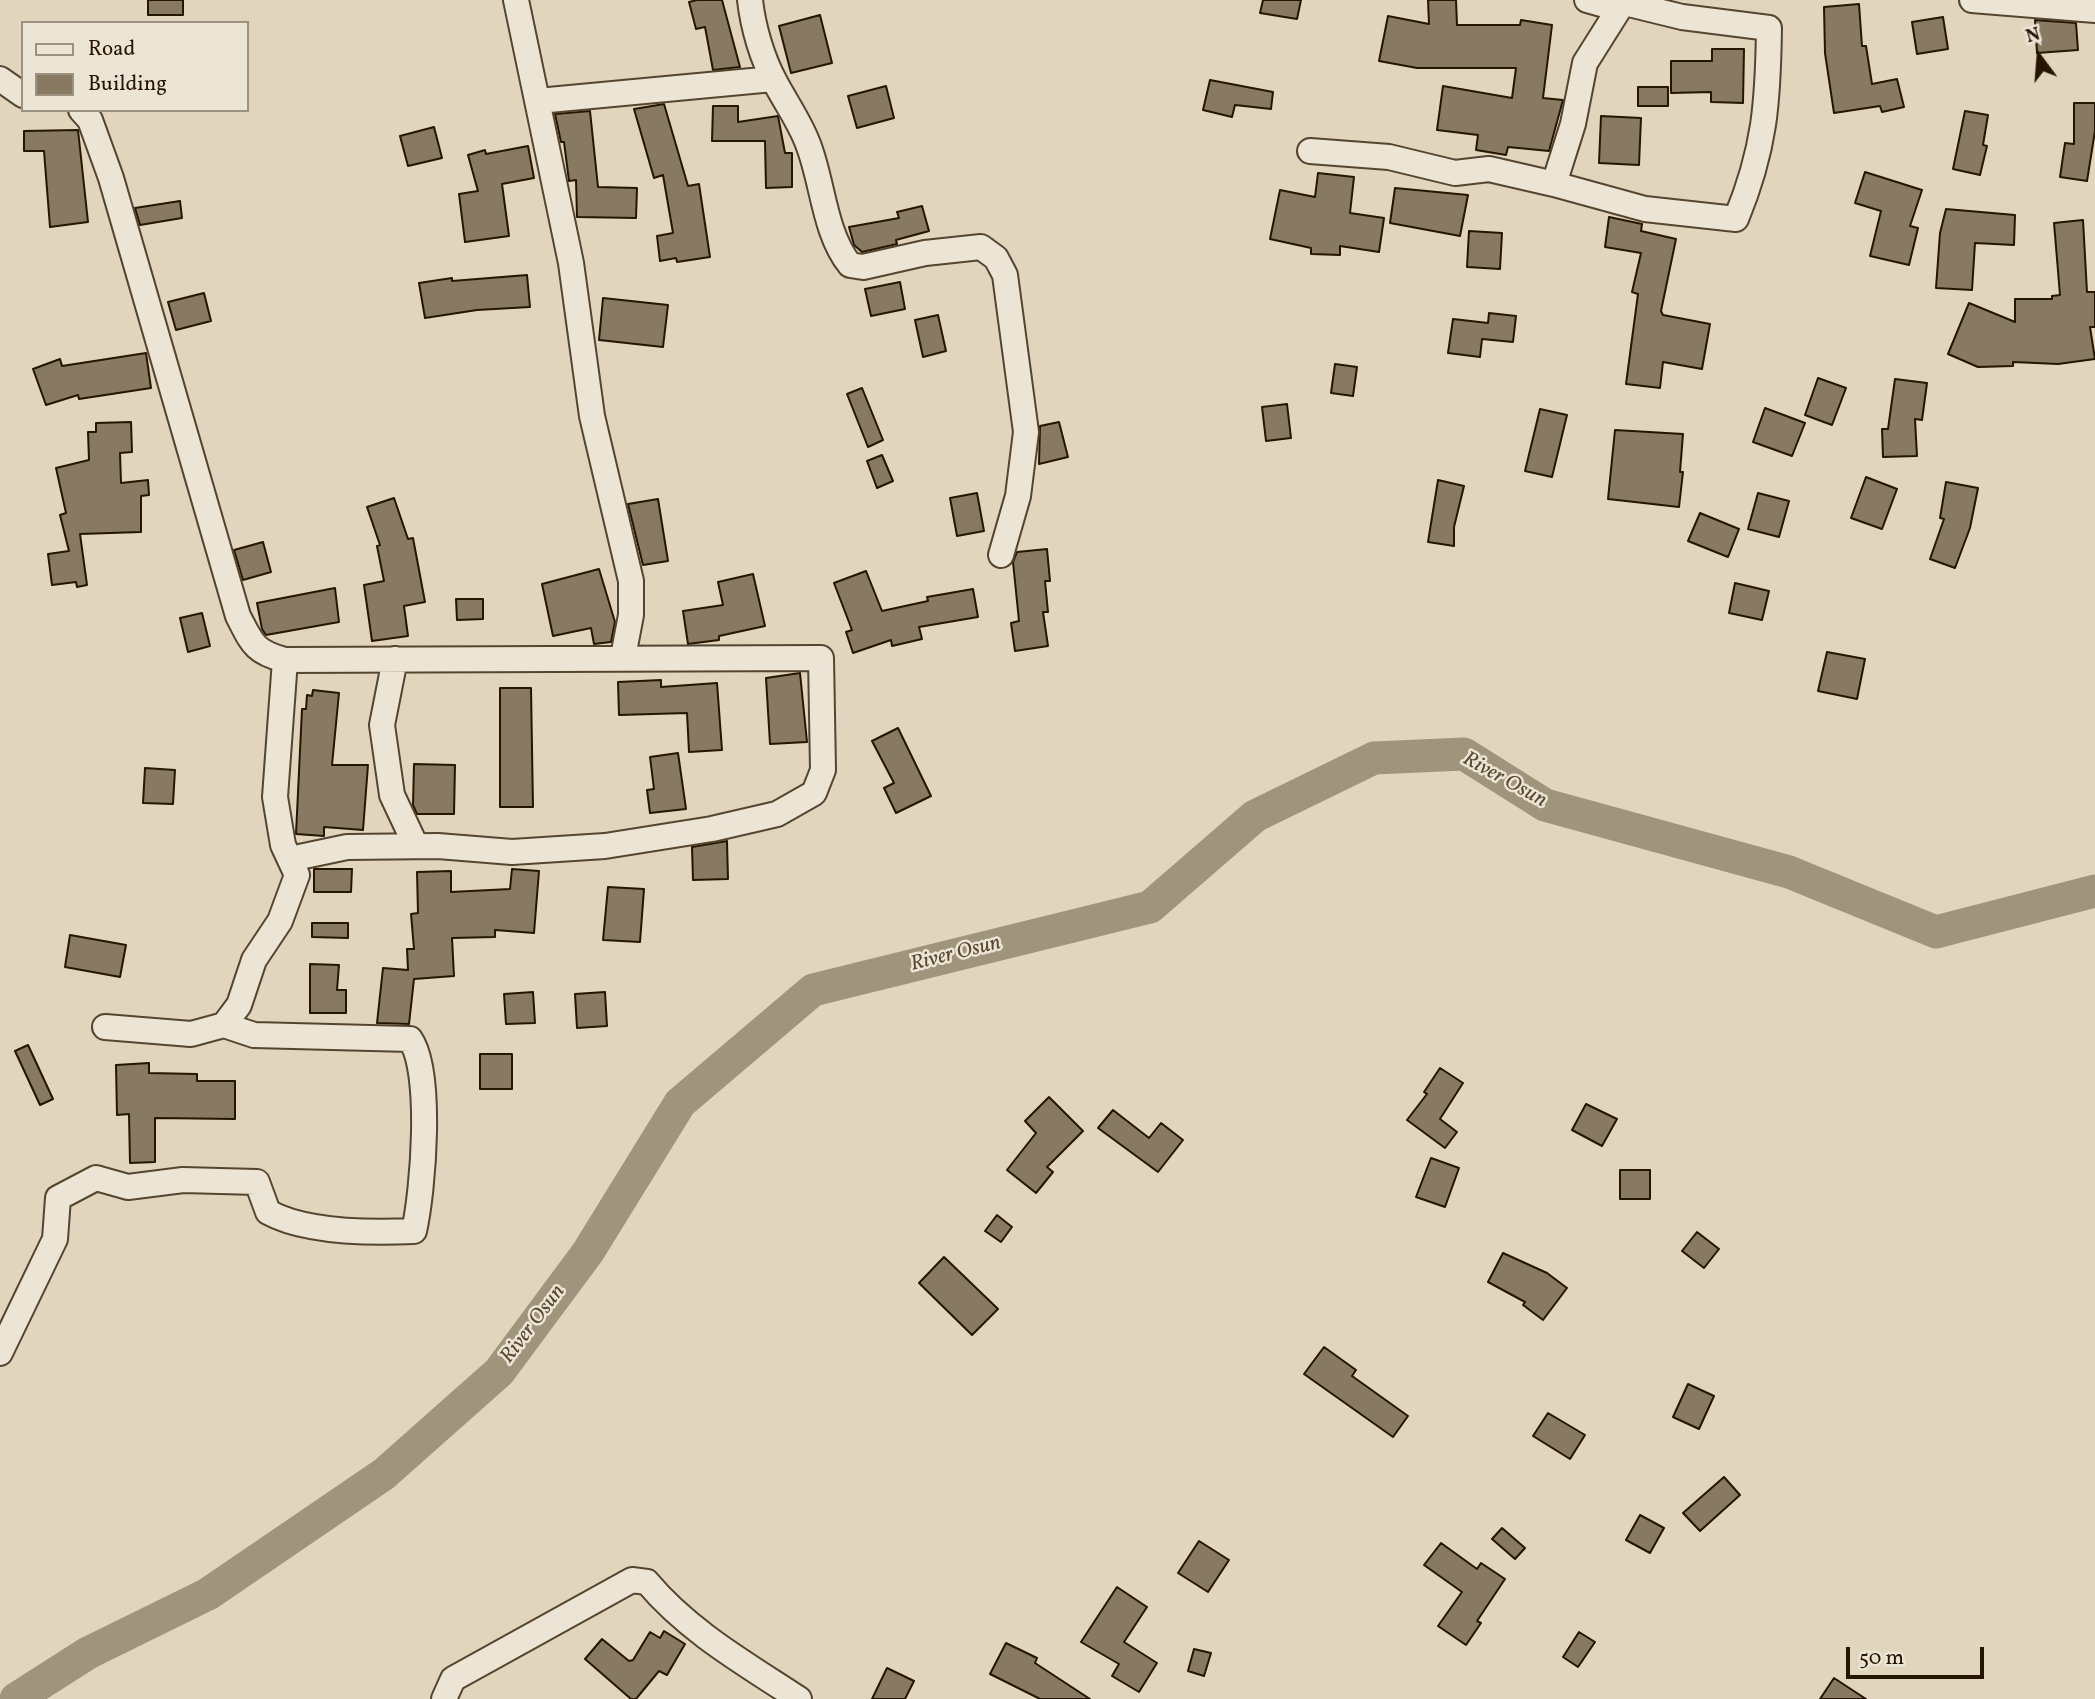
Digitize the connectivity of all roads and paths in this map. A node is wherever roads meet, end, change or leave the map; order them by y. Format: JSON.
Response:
{"nodes":[{"id":1,"x":516,"y":0,"type":"edge"},
{"id":2,"x":750,"y":0,"type":"edge"},
{"id":3,"x":1587,"y":0,"type":"edge"},
{"id":4,"x":1972,"y":0,"type":"edge"},
{"id":5,"x":1623,"y":4,"type":"edge"},
{"id":6,"x":2095,"y":10,"type":"edge"},
{"id":7,"x":0,"y":79,"type":"edge"},
{"id":8,"x":773,"y":79,"type":"junction"},
{"id":9,"x":21,"y":94,"type":"edge"},
{"id":10,"x":538,"y":101,"type":"junction"},
{"id":11,"x":82,"y":112,"type":"edge"},
{"id":12,"x":1310,"y":151,"type":"dead end"},
{"id":13,"x":1554,"y":184,"type":"junction"},
{"id":14,"x":1002,"y":555,"type":"dead end"},
{"id":15,"x":623,"y":657,"type":"junction"},
{"id":16,"x":395,"y":659,"type":"junction"},
{"id":17,"x":285,"y":660,"type":"junction"},
{"id":18,"x":416,"y":846,"type":"junction"},
{"id":19,"x":290,"y":859,"type":"junction"},
{"id":20,"x":224,"y":1025,"type":"junction"},
{"id":21,"x":105,"y":1027,"type":"dead end"},
{"id":22,"x":0,"y":1353,"type":"edge"},
{"id":23,"x":444,"y":1699,"type":"edge"},
{"id":24,"x":799,"y":1699,"type":"edge"}],
"edges":[{"from":1,"to":10,"type":"street"},
{"from":2,"to":8,"type":"street"},
{"from":3,"to":5,"type":"street"},
{"from":4,"to":6,"type":"street"},
{"from":5,"to":13,"type":"street"},
{"from":5,"to":13,"type":"street"},
{"from":7,"to":9,"type":"street"},
{"from":8,"to":10,"type":"street"},
{"from":8,"to":14,"type":"street"},
{"from":10,"to":15,"type":"street"},
{"from":11,"to":17,"type":"street"},
{"from":12,"to":13,"type":"street"},
{"from":15,"to":16,"type":"street"},
{"from":15,"to":18,"type":"street"},
{"from":16,"to":17,"type":"street"},
{"from":16,"to":18,"type":"street"},
{"from":17,"to":19,"type":"street"},
{"from":18,"to":19,"type":"street"},
{"from":19,"to":20,"type":"street"},
{"from":20,"to":21,"type":"street"},
{"from":20,"to":22,"type":"street"},
{"from":23,"to":24,"type":"street"}]}
